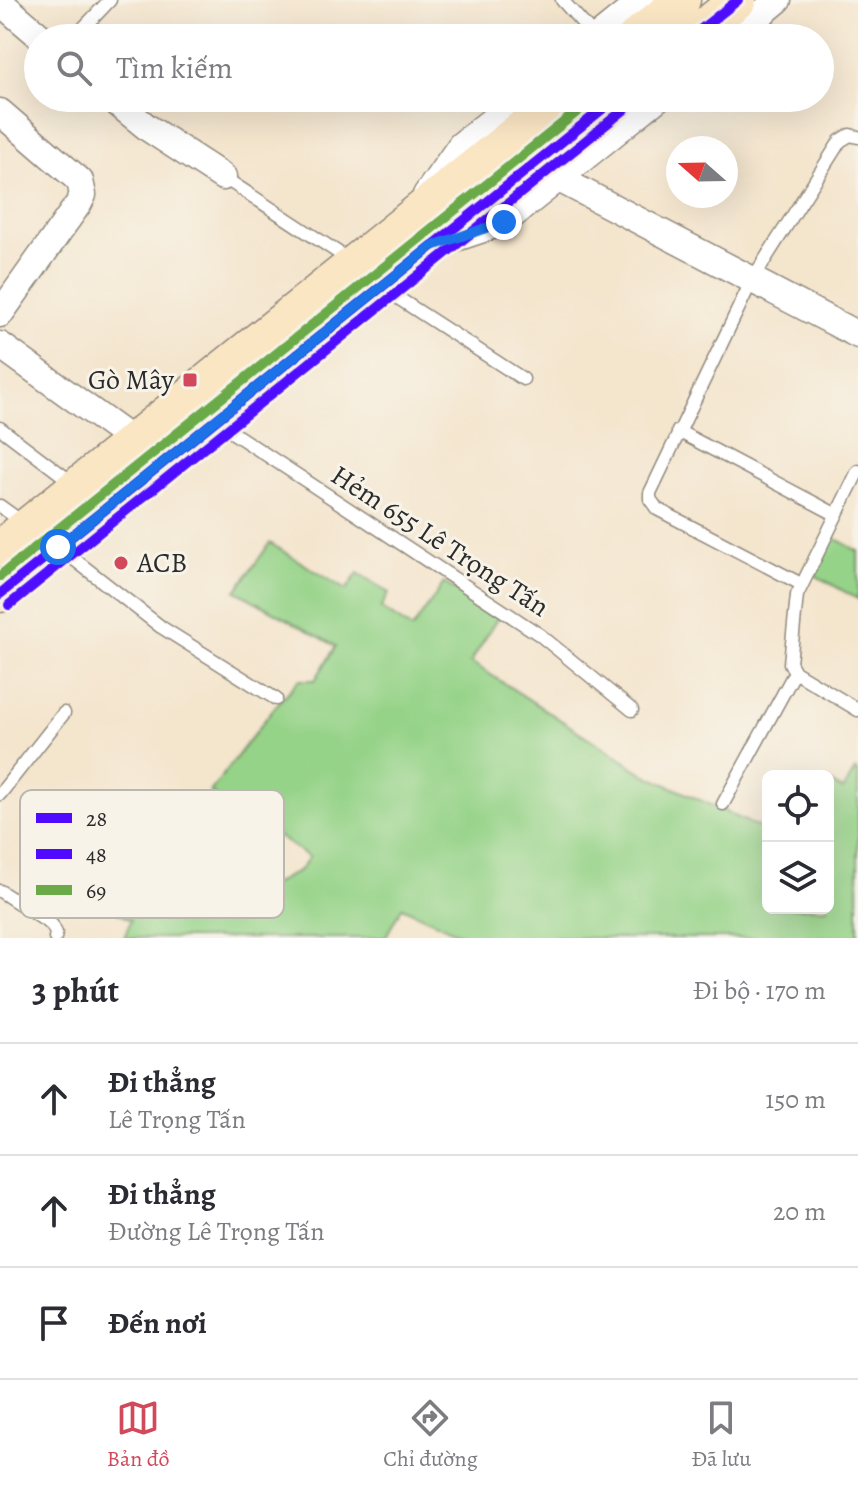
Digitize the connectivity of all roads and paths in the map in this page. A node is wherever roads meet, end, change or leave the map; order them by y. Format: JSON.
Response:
{"nodes":[{"id":1,"x":110,"y":0,"type":"edge"},
{"id":2,"x":562,"y":0,"type":"edge"},
{"id":3,"x":643,"y":0,"type":"edge"},
{"id":4,"x":682,"y":0,"type":"edge"},
{"id":5,"x":738,"y":0,"type":"edge"},
{"id":6,"x":778,"y":0,"type":"edge"},
{"id":7,"x":0,"y":2,"type":"edge"},
{"id":8,"x":26,"y":24,"type":"edge"},
{"id":9,"x":87,"y":24,"type":"edge"},
{"id":10,"x":583,"y":24,"type":"edge"},
{"id":11,"x":613,"y":24,"type":"edge"},
{"id":12,"x":652,"y":24,"type":"edge"},
{"id":13,"x":708,"y":24,"type":"edge"},
{"id":14,"x":749,"y":24,"type":"edge"},
{"id":15,"x":0,"y":112,"type":"edge"},
{"id":16,"x":128,"y":112,"type":"edge"},
{"id":17,"x":502,"y":112,"type":"edge"},
{"id":18,"x":547,"y":112,"type":"edge"},
{"id":19,"x":593,"y":112,"type":"edge"},
{"id":20,"x":641,"y":112,"type":"edge"},
{"id":21,"x":858,"y":137,"type":"edge"},
{"id":22,"x":490,"y":176,"type":"junction"},
{"id":23,"x":223,"y":177,"type":"joint"},
{"id":24,"x":559,"y":179,"type":"junction"},
{"id":25,"x":409,"y":218,"type":"junction"},
{"id":26,"x":432,"y":246,"type":"junction"},
{"id":27,"x":354,"y":263,"type":"junction"},
{"id":28,"x":752,"y":280,"type":"junction"},
{"id":29,"x":381,"y":287,"type":"junction"},
{"id":30,"x":0,"y":314,"type":"edge"},
{"id":31,"x":858,"y":335,"type":"edge"},
{"id":32,"x":0,"y":345,"type":"edge"},
{"id":33,"x":523,"y":379,"type":"dead end"},
{"id":34,"x":186,"y":399,"type":"junction"},
{"id":35,"x":215,"y":421,"type":"junction"},
{"id":36,"x":0,"y":428,"type":"edge"},
{"id":37,"x":678,"y":431,"type":"junction"},
{"id":38,"x":133,"y":441,"type":"junction"},
{"id":39,"x":858,"y":471,"type":"edge"},
{"id":40,"x":77,"y":486,"type":"junction"},
{"id":41,"x":835,"y":514,"type":"junction"},
{"id":42,"x":9,"y":527,"type":"edge"},
{"id":43,"x":58,"y":547,"type":"junction"},
{"id":44,"x":801,"y":584,"type":"junction"},
{"id":45,"x":0,"y":594,"type":"edge"},
{"id":46,"x":795,"y":672,"type":"junction"},
{"id":47,"x":276,"y":699,"type":"dead end"},
{"id":48,"x":632,"y":710,"type":"dead end"},
{"id":49,"x":858,"y":710,"type":"edge"},
{"id":50,"x":64,"y":713,"type":"dead end"},
{"id":51,"x":0,"y":794,"type":"edge"},
{"id":52,"x":723,"y":804,"type":"dead end"},
{"id":53,"x":0,"y":891,"type":"edge"},
{"id":54,"x":20,"y":904,"type":"edge"},
{"id":55,"x":41,"y":918,"type":"edge"},
{"id":56,"x":55,"y":938,"type":"edge"}],
"edges":[{"from":1,"to":9,"type":"lane"},
{"from":2,"to":10,"type":"lane"},
{"from":3,"to":11,"type":"street"},
{"from":4,"to":12,"type":"main road"},
{"from":5,"to":13,"type":"main road"},
{"from":6,"to":14,"type":"street"},
{"from":7,"to":8,"type":"street"},
{"from":15,"to":30,"type":"street"},
{"from":16,"to":23,"type":"street"},
{"from":17,"to":25,"type":"street"},
{"from":18,"to":22,"type":"main road"},
{"from":19,"to":22,"type":"main road"},
{"from":20,"to":24,"type":"street"},
{"from":21,"to":28,"type":"lane"},
{"from":22,"to":25,"type":"main road"},
{"from":22,"to":26,"type":"main road"},
{"from":23,"to":27,"type":"lane"},
{"from":24,"to":26,"type":"street"},
{"from":24,"to":28,"type":"street"},
{"from":25,"to":27,"type":"main road"},
{"from":26,"to":29,"type":"main road"},
{"from":27,"to":34,"type":"main road"},
{"from":28,"to":31,"type":"street"},
{"from":28,"to":37,"type":"lane"},
{"from":29,"to":33,"type":"lane"},
{"from":29,"to":35,"type":"main road"},
{"from":32,"to":38,"type":"street"},
{"from":34,"to":35,"type":"main road"},
{"from":34,"to":38,"type":"main road"},
{"from":35,"to":43,"type":"main road"},
{"from":35,"to":48,"type":"lane","name":"Hẻm 655 Lê Trọng Tấn"},
{"from":36,"to":40,"type":"lane"},
{"from":37,"to":41,"type":"lane"},
{"from":37,"to":44,"type":"lane"},
{"from":38,"to":40,"type":"main road"},
{"from":39,"to":41,"type":"lane"},
{"from":40,"to":42,"type":"main road"},
{"from":41,"to":44,"type":"lane"},
{"from":43,"to":45,"type":"main road"},
{"from":43,"to":47,"type":"lane"},
{"from":44,"to":46,"type":"lane"},
{"from":46,"to":49,"type":"lane"},
{"from":46,"to":52,"type":"lane"},
{"from":50,"to":51,"type":"lane"},
{"from":53,"to":54,"type":"lane"},
{"from":55,"to":56,"type":"lane"}]}
